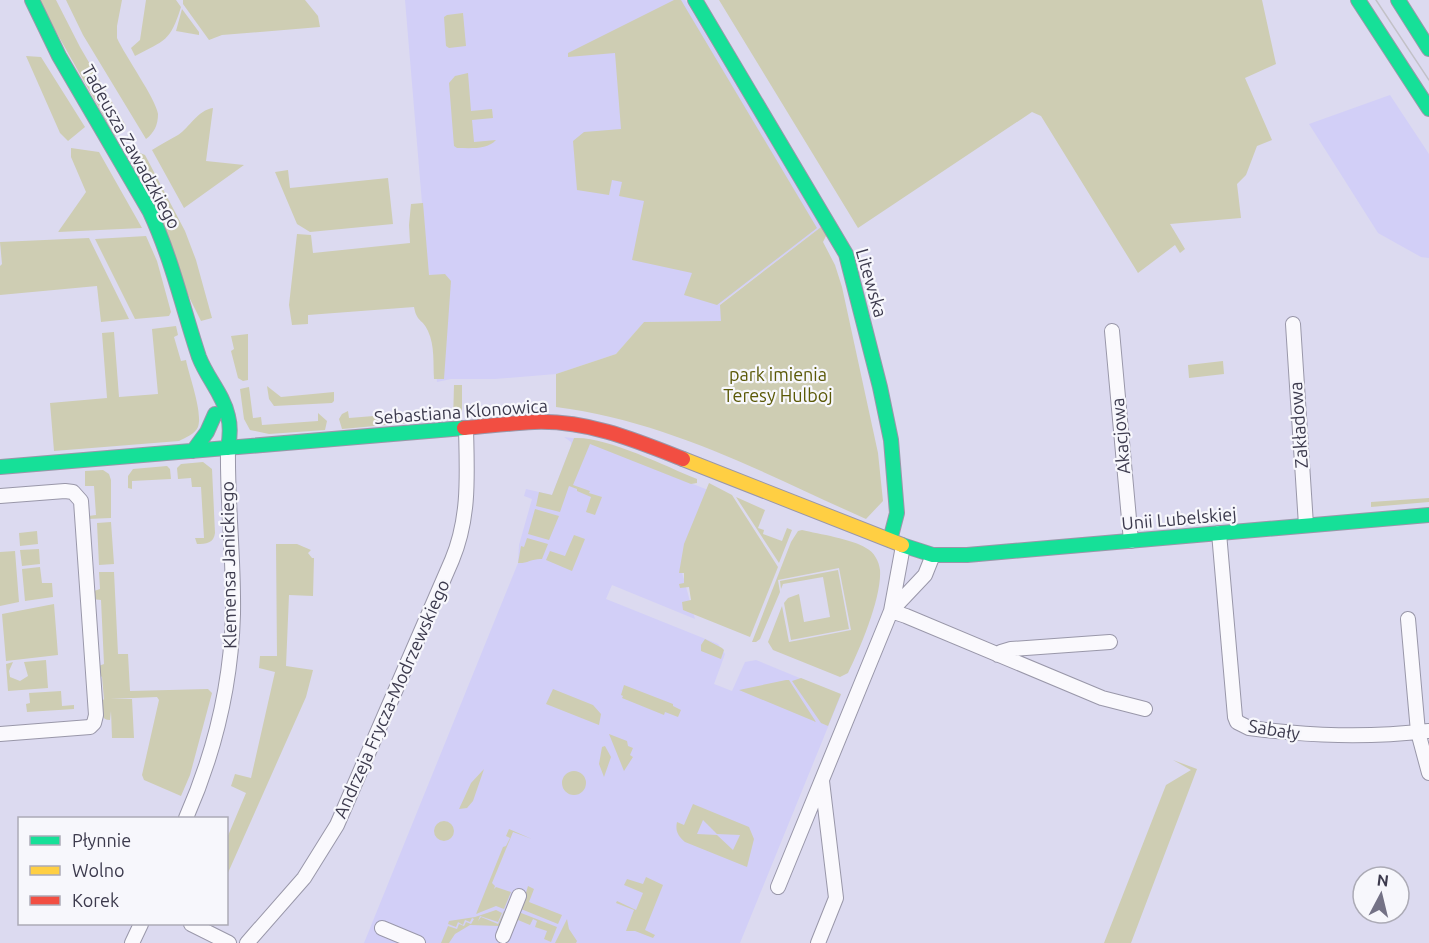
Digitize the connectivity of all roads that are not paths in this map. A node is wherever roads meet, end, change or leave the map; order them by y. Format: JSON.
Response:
{"nodes":[{"id":1,"x":32,"y":0,"type":"edge"},
{"id":2,"x":695,"y":0,"type":"edge"},
{"id":3,"x":1358,"y":0,"type":"edge"},
{"id":4,"x":1398,"y":0,"type":"edge"},
{"id":5,"x":1429,"y":49,"type":"edge"},
{"id":6,"x":1429,"y":109,"type":"edge"},
{"id":7,"x":1293,"y":324,"type":"dead end"},
{"id":8,"x":1112,"y":331,"type":"dead end"},
{"id":9,"x":212,"y":383,"type":"junction"},
{"id":10,"x":215,"y":414,"type":"junction"},
{"id":11,"x":466,"y":428,"type":"junction"},
{"id":12,"x":228,"y":448,"type":"junction"},
{"id":13,"x":193,"y":451,"type":"junction"},
{"id":14,"x":0,"y":467,"type":"edge"},
{"id":15,"x":0,"y":496,"type":"edge"},
{"id":16,"x":1429,"y":514,"type":"edge"},
{"id":17,"x":1306,"y":525,"type":"junction"},
{"id":18,"x":1219,"y":533,"type":"junction"},
{"id":19,"x":1131,"y":541,"type":"junction"},
{"id":20,"x":897,"y":543,"type":"junction"},
{"id":21,"x":933,"y":555,"type":"junction"},
{"id":22,"x":891,"y":611,"type":"junction"},
{"id":23,"x":1408,"y":619,"type":"dead end"},
{"id":24,"x":1110,"y":642,"type":"dead end"},
{"id":25,"x":998,"y":655,"type":"junction"},
{"id":26,"x":1144,"y":709,"type":"dead end"},
{"id":27,"x":1424,"y":731,"type":"edge"},
{"id":28,"x":0,"y":734,"type":"edge"},
{"id":29,"x":1429,"y":773,"type":"edge"},
{"id":30,"x":822,"y":780,"type":"junction"},
{"id":31,"x":187,"y":817,"type":"edge"},
{"id":32,"x":778,"y":887,"type":"dead end"},
{"id":33,"x":519,"y":896,"type":"dead end"},
{"id":34,"x":141,"y":925,"type":"edge"},
{"id":35,"x":193,"y":925,"type":"edge"},
{"id":36,"x":382,"y":928,"type":"dead end"},
{"id":37,"x":503,"y":936,"type":"dead end"},
{"id":38,"x":132,"y":943,"type":"edge"},
{"id":39,"x":229,"y":943,"type":"edge"},
{"id":40,"x":248,"y":943,"type":"edge"},
{"id":41,"x":418,"y":943,"type":"edge"},
{"id":42,"x":818,"y":943,"type":"edge"}],
"edges":[{"from":1,"to":9,"type":"street","name":"Tadeusza Zawadzkiego"},
{"from":2,"to":20,"type":"street","name":"Litewska"},
{"from":3,"to":6,"type":"street"},
{"from":4,"to":5,"type":"street"},
{"from":7,"to":17,"type":"street","name":"Zakładowa"},
{"from":8,"to":19,"type":"street","name":"Akacjowa"},
{"from":9,"to":10,"type":"street","name":"Tadeusza Zawadzkiego"},
{"from":9,"to":12,"type":"street","name":"Tadeusza Zawadzkiego"},
{"from":10,"to":12,"type":"street","name":"Tadeusza Zawadzkiego"},
{"from":10,"to":13,"type":"street"},
{"from":11,"to":12,"type":"street","name":"Sebastiana Klonowica"},
{"from":11,"to":20,"type":"street","name":"Sebastiana Klonowica"},
{"from":11,"to":40,"type":"street","name":"Andrzeja Frycza-Modrzewskiego"},
{"from":12,"to":13,"type":"street","name":"Sebastiana Klonowica"},
{"from":12,"to":31,"type":"street","name":"Klemensa Janickiego"},
{"from":13,"to":14,"type":"street","name":"Sebastiana Klonowica"},
{"from":15,"to":28,"type":"street"},
{"from":16,"to":17,"type":"street","name":"Unii Lubelskiej"},
{"from":17,"to":18,"type":"street","name":"Unii Lubelskiej"},
{"from":18,"to":19,"type":"street","name":"Unii Lubelskiej"},
{"from":18,"to":27,"type":"street","name":"Sabały"},
{"from":19,"to":21,"type":"street","name":"Unii Lubelskiej"},
{"from":20,"to":21,"type":"street","name":"Unii Lubelskiej"},
{"from":20,"to":22,"type":"street"},
{"from":21,"to":22,"type":"street"},
{"from":22,"to":25,"type":"street"},
{"from":22,"to":30,"type":"street"},
{"from":23,"to":27,"type":"street"},
{"from":24,"to":25,"type":"street"},
{"from":25,"to":26,"type":"street"},
{"from":27,"to":29,"type":"street"},
{"from":30,"to":32,"type":"street"},
{"from":30,"to":42,"type":"street"},
{"from":33,"to":37,"type":"street"},
{"from":34,"to":38,"type":"street"},
{"from":35,"to":39,"type":"street"},
{"from":36,"to":41,"type":"street"}]}
